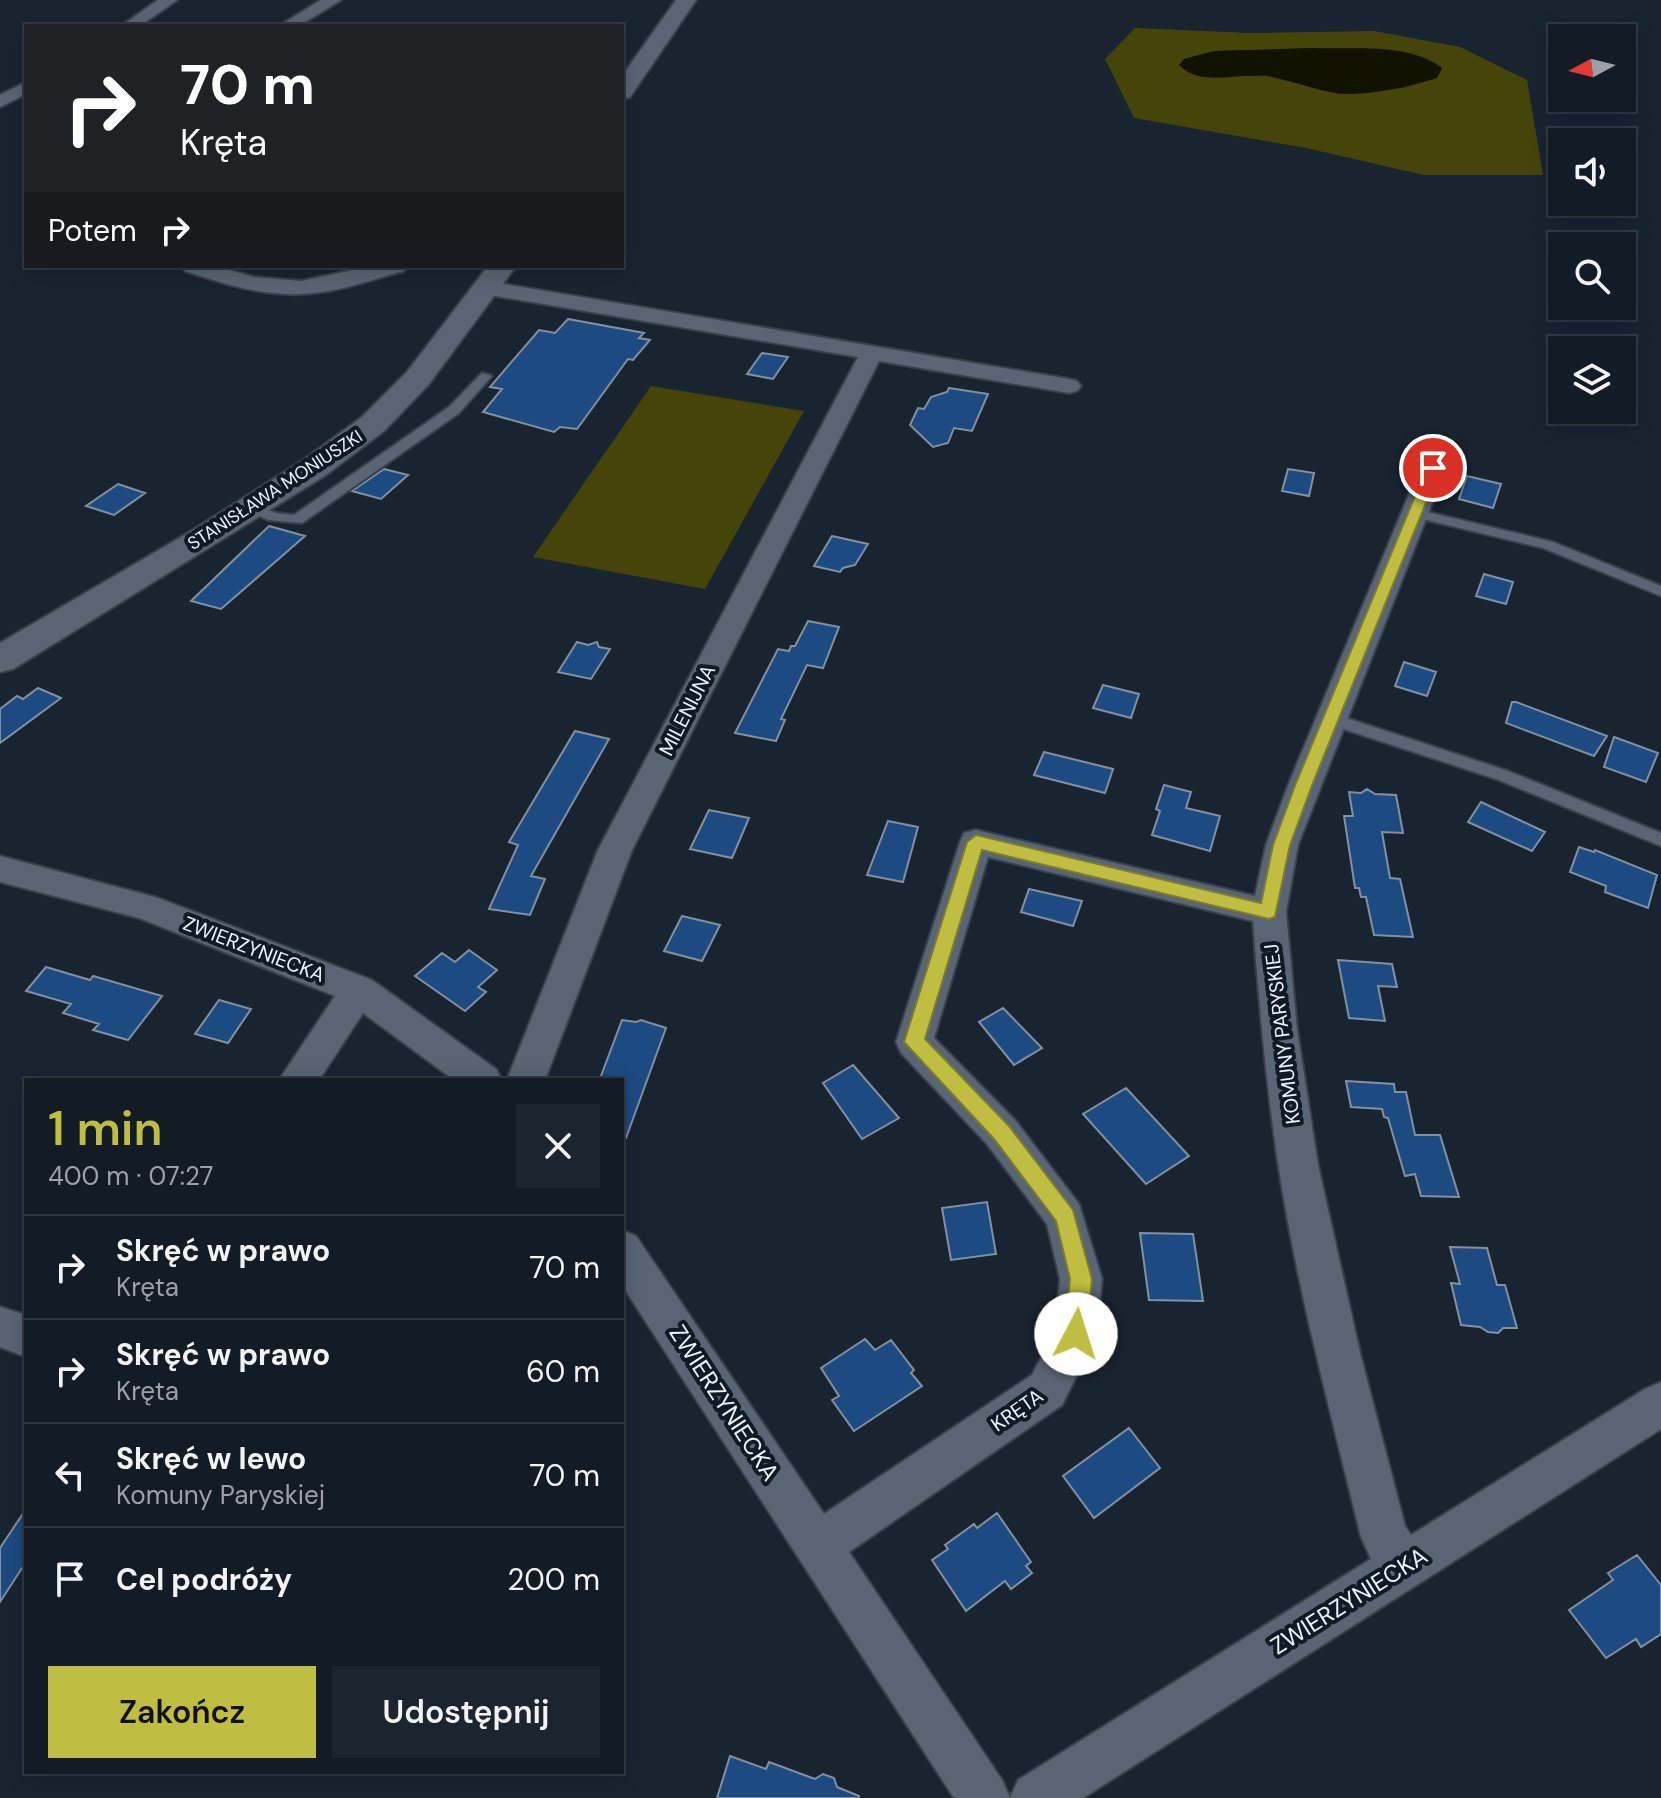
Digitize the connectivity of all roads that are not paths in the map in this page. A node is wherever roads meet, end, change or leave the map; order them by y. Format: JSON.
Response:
{"nodes":[{"id":1,"x":169,"y":0,"type":"edge"},
{"id":2,"x":333,"y":0,"type":"edge"},
{"id":3,"x":684,"y":0,"type":"edge"},
{"id":4,"x":132,"y":24,"type":"edge"},
{"id":5,"x":291,"y":24,"type":"edge"},
{"id":6,"x":24,"y":88,"type":"edge"},
{"id":7,"x":624,"y":89,"type":"edge"},
{"id":8,"x":0,"y":102,"type":"edge"},
{"id":9,"x":199,"y":268,"type":"edge"},
{"id":10,"x":388,"y":268,"type":"edge"},
{"id":11,"x":494,"y":277,"type":"edge"},
{"id":12,"x":873,"y":351,"type":"junction"},
{"id":13,"x":486,"y":376,"type":"dead end"},
{"id":14,"x":1069,"y":386,"type":"dead end"},
{"id":15,"x":1433,"y":468,"type":"dead end"},
{"id":16,"x":251,"y":508,"type":"junction"},
{"id":17,"x":1415,"y":513,"type":"junction"},
{"id":18,"x":1661,"y":591,"type":"edge"},
{"id":19,"x":0,"y":660,"type":"edge"},
{"id":20,"x":1331,"y":719,"type":"junction"},
{"id":21,"x":1661,"y":840,"type":"edge"},
{"id":22,"x":0,"y":869,"type":"edge"},
{"id":23,"x":1269,"y":912,"type":"junction"},
{"id":24,"x":359,"y":990,"type":"junction"},
{"id":25,"x":299,"y":1078,"type":"edge"},
{"id":26,"x":480,"y":1078,"type":"edge"},
{"id":27,"x":527,"y":1078,"type":"edge"},
{"id":28,"x":624,"y":1252,"type":"edge"},
{"id":29,"x":0,"y":1327,"type":"edge"},
{"id":30,"x":24,"y":1335,"type":"edge"},
{"id":31,"x":1661,"y":1404,"type":"edge"},
{"id":32,"x":818,"y":1546,"type":"junction"},
{"id":33,"x":1404,"y":1566,"type":"junction"},
{"id":34,"x":984,"y":1798,"type":"edge"},
{"id":35,"x":1036,"y":1798,"type":"edge"}],
"edges":[{"from":1,"to":4,"type":"street"},
{"from":2,"to":5,"type":"street"},
{"from":3,"to":7,"type":"main road"},
{"from":6,"to":8,"type":"street"},
{"from":9,"to":10,"type":"street"},
{"from":11,"to":12,"type":"street"},
{"from":11,"to":16,"type":"main road","name":"STANISŁAWA MONIUSZKI"},
{"from":12,"to":14,"type":"street"},
{"from":12,"to":27,"type":"street","name":"MILENIJNA"},
{"from":13,"to":16,"type":"lane"},
{"from":15,"to":17,"type":"street","name":"KOMUNY PARYSKIEJ"},
{"from":16,"to":19,"type":"main road","name":"STANISŁAWA MONIUSZKI"},
{"from":17,"to":18,"type":"lane"},
{"from":17,"to":20,"type":"street","name":"KOMUNY PARYSKIEJ"},
{"from":20,"to":21,"type":"lane"},
{"from":20,"to":23,"type":"street","name":"KOMUNY PARYSKIEJ"},
{"from":22,"to":24,"type":"street","name":"ZWIERZYNIECKA"},
{"from":23,"to":32,"type":"street","name":"KRĘTA"},
{"from":23,"to":33,"type":"street","name":"KOMUNY PARYSKIEJ"},
{"from":24,"to":25,"type":"street"},
{"from":24,"to":26,"type":"street","name":"ZWIERZYNIECKA"},
{"from":28,"to":32,"type":"street","name":"ZWIERZYNIECKA"},
{"from":29,"to":30,"type":"street"},
{"from":31,"to":33,"type":"street","name":"ZWIERZYNIECKA"},
{"from":32,"to":34,"type":"street","name":"ZWIERZYNIECKA"},
{"from":33,"to":35,"type":"street","name":"ZWIERZYNIECKA"}]}
